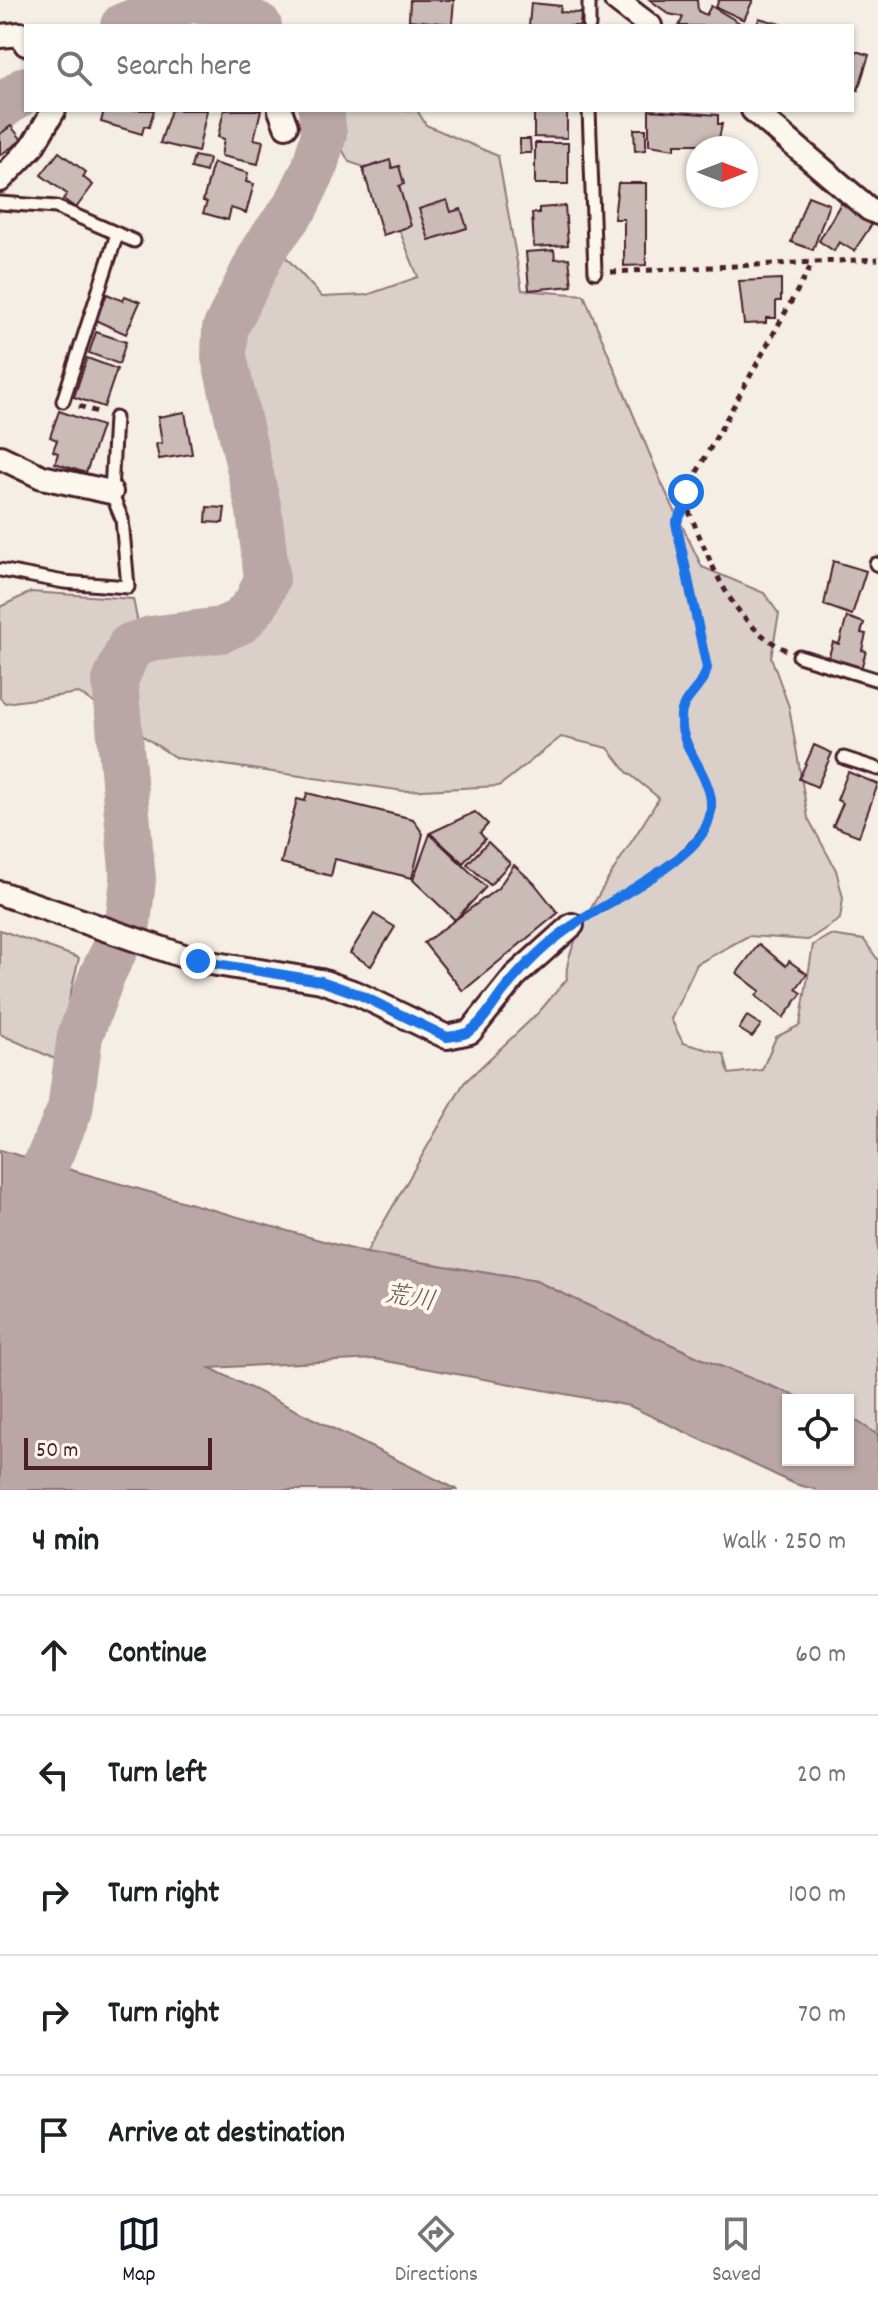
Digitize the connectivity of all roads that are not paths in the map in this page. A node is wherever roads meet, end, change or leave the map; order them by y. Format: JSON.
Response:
{"nodes":[{"id":1,"x":589,"y":0,"type":"edge"},
{"id":2,"x":616,"y":0,"type":"edge"},
{"id":3,"x":589,"y":24,"type":"edge"},
{"id":4,"x":647,"y":24,"type":"edge"},
{"id":5,"x":0,"y":36,"type":"edge"},
{"id":6,"x":24,"y":41,"type":"edge"},
{"id":7,"x":589,"y":112,"type":"edge"},
{"id":8,"x":755,"y":112,"type":"edge"},
{"id":9,"x":46,"y":113,"type":"edge"},
{"id":10,"x":0,"y":180,"type":"edge"},
{"id":11,"x":0,"y":203,"type":"edge"},
{"id":12,"x":878,"y":213,"type":"edge"},
{"id":13,"x":117,"y":234,"type":"junction"},
{"id":14,"x":134,"y":241,"type":"dead end"},
{"id":15,"x":595,"y":272,"type":"road end"},
{"id":16,"x":63,"y":401,"type":"road end"},
{"id":17,"x":115,"y":418,"type":"road end"},
{"id":18,"x":0,"y":457,"type":"edge"},
{"id":19,"x":111,"y":492,"type":"junction"},
{"id":20,"x":0,"y":570,"type":"edge"},
{"id":21,"x":799,"y":656,"type":"road end"},
{"id":22,"x":878,"y":680,"type":"edge"},
{"id":23,"x":844,"y":758,"type":"dead end"},
{"id":24,"x":878,"y":769,"type":"edge"},
{"id":25,"x":0,"y":893,"type":"edge"},
{"id":26,"x":572,"y":925,"type":"road end"}],
"edges":[{"from":1,"to":3,"type":"lane"},
{"from":2,"to":4,"type":"street"},
{"from":5,"to":6,"type":"street"},
{"from":7,"to":15,"type":"lane"},
{"from":8,"to":12,"type":"street"},
{"from":9,"to":10,"type":"street"},
{"from":11,"to":13,"type":"lane"},
{"from":13,"to":14,"type":"lane"},
{"from":13,"to":16,"type":"lane"},
{"from":17,"to":19,"type":"lane"},
{"from":18,"to":19,"type":"street"},
{"from":19,"to":20,"type":"lane"},
{"from":21,"to":22,"type":"lane"},
{"from":23,"to":24,"type":"lane"},
{"from":25,"to":26,"type":"street"}]}
